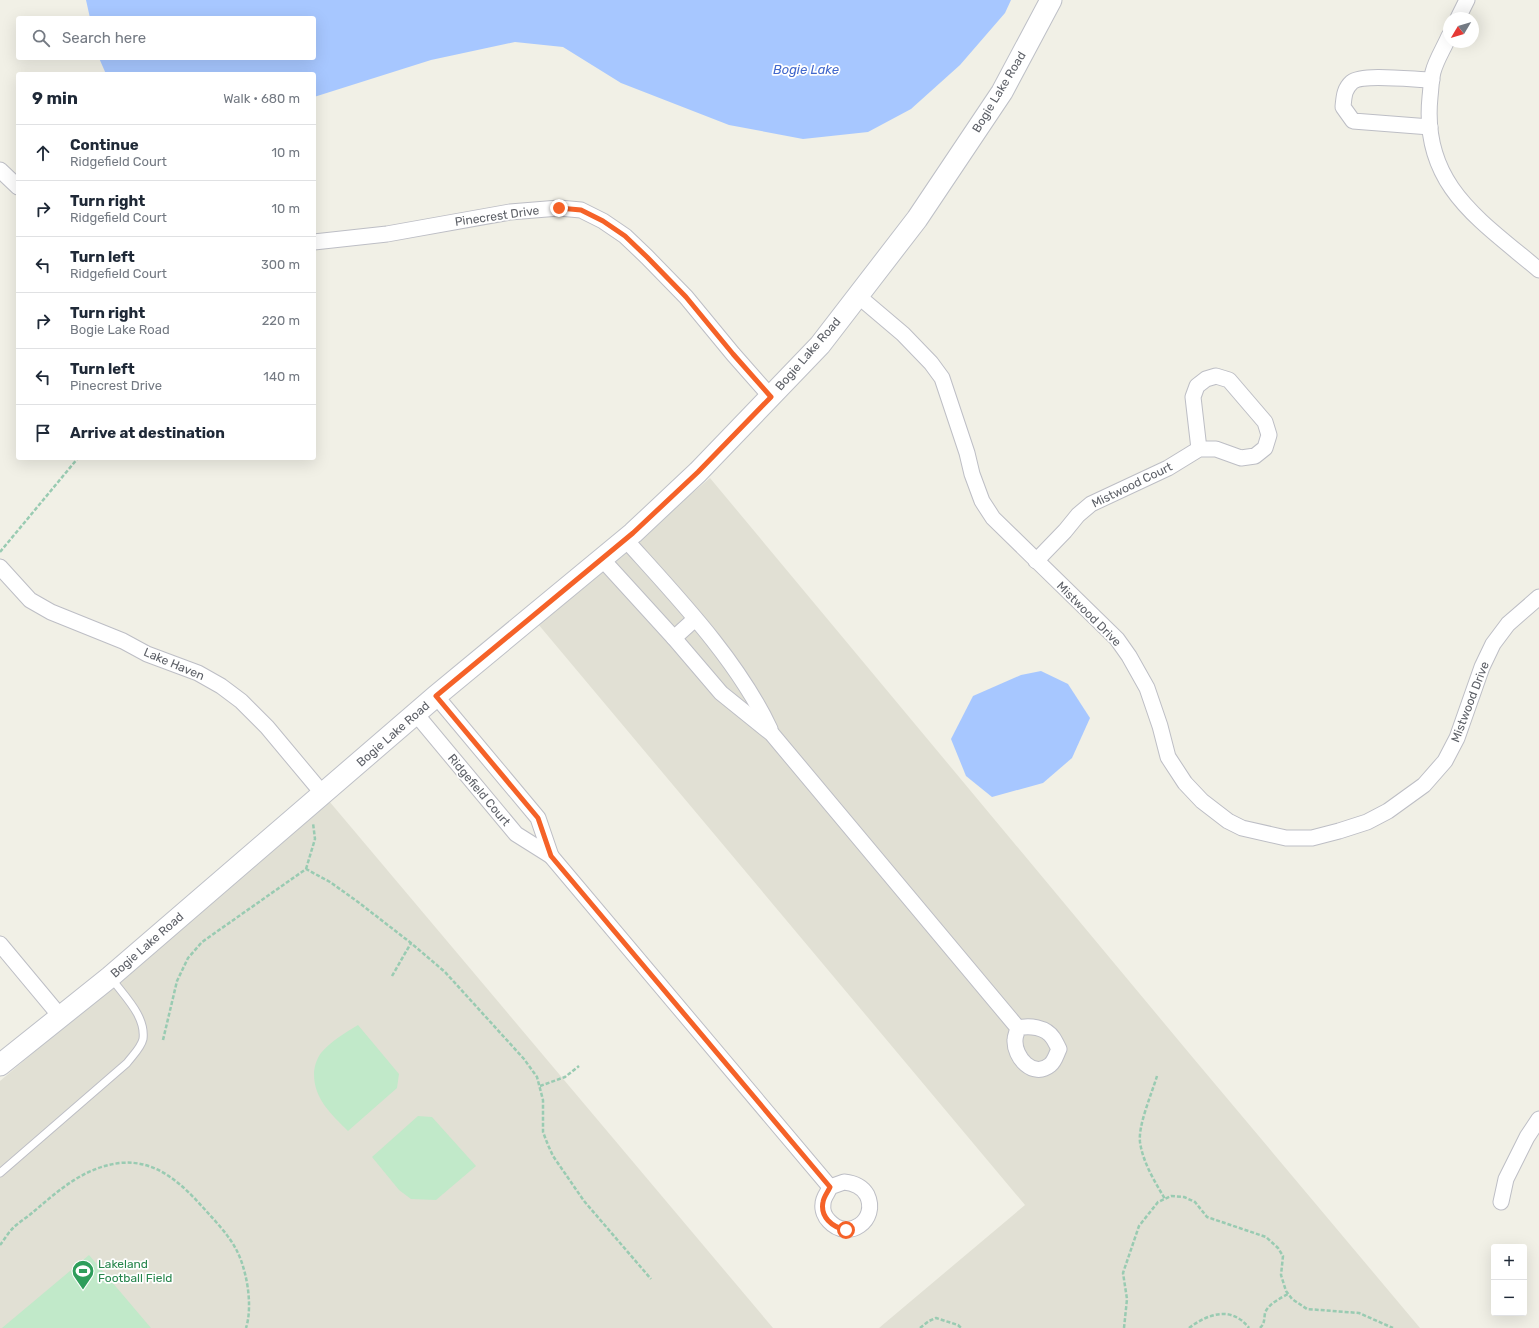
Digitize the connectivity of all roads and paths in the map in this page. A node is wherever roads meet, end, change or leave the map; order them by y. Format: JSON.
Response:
{"nodes":[{"id":1,"x":1052,"y":0,"type":"edge"},
{"id":2,"x":1467,"y":0,"type":"edge"},
{"id":3,"x":1461,"y":12,"type":"edge"},
{"id":4,"x":1444,"y":48,"type":"edge"},
{"id":5,"x":1432,"y":80,"type":"junction"},
{"id":6,"x":1430,"y":127,"type":"junction"},
{"id":7,"x":0,"y":170,"type":"edge"},
{"id":8,"x":16,"y":185,"type":"edge"},
{"id":9,"x":316,"y":242,"type":"edge"},
{"id":10,"x":1539,"y":270,"type":"edge"},
{"id":11,"x":857,"y":295,"type":"junction"},
{"id":12,"x":771,"y":397,"type":"junction"},
{"id":13,"x":1199,"y":449,"type":"junction"},
{"id":14,"x":76,"y":460,"type":"edge"},
{"id":15,"x":626,"y":539,"type":"junction"},
{"id":16,"x":0,"y":552,"type":"edge"},
{"id":17,"x":602,"y":559,"type":"junction"},
{"id":18,"x":1036,"y":561,"type":"junction"},
{"id":19,"x":0,"y":568,"type":"edge"},
{"id":20,"x":1539,"y":597,"type":"edge"},
{"id":21,"x":695,"y":619,"type":"junction"},
{"id":22,"x":674,"y":638,"type":"junction"},
{"id":23,"x":436,"y":696,"type":"junction"},
{"id":24,"x":416,"y":714,"type":"junction"},
{"id":25,"x":772,"y":734,"type":"junction"},
{"id":26,"x":317,"y":799,"type":"junction"},
{"id":27,"x":551,"y":856,"type":"junction"},
{"id":28,"x":306,"y":870,"type":"junction"},
{"id":29,"x":411,"y":943,"type":"junction"},
{"id":30,"x":0,"y":944,"type":"edge"},
{"id":31,"x":392,"y":976,"type":"dead end"},
{"id":32,"x":110,"y":977,"type":"junction"},
{"id":33,"x":60,"y":1016,"type":"junction"},
{"id":34,"x":1018,"y":1028,"type":"dead end"},
{"id":35,"x":163,"y":1040,"type":"dead end"},
{"id":36,"x":0,"y":1065,"type":"edge"},
{"id":37,"x":579,"y":1066,"type":"dead end"},
{"id":38,"x":1157,"y":1076,"type":"dead end"},
{"id":39,"x":540,"y":1086,"type":"junction"},
{"id":40,"x":1539,"y":1119,"type":"edge"},
{"id":41,"x":0,"y":1173,"type":"edge"},
{"id":42,"x":830,"y":1187,"type":"dead end"},
{"id":43,"x":1166,"y":1199,"type":"junction"},
{"id":44,"x":1501,"y":1202,"type":"dead end"},
{"id":45,"x":0,"y":1245,"type":"edge"},
{"id":46,"x":652,"y":1279,"type":"dead end"},
{"id":47,"x":1288,"y":1294,"type":"junction"},
{"id":48,"x":246,"y":1328,"type":"edge"},
{"id":49,"x":920,"y":1328,"type":"edge"},
{"id":50,"x":961,"y":1328,"type":"edge"},
{"id":51,"x":1124,"y":1328,"type":"edge"},
{"id":52,"x":1189,"y":1328,"type":"edge"},
{"id":53,"x":1250,"y":1328,"type":"edge"},
{"id":54,"x":1260,"y":1328,"type":"edge"},
{"id":55,"x":1393,"y":1328,"type":"edge"}],
"edges":[{"from":1,"to":11,"type":"main road","name":"Bogie Lake Road"},
{"from":2,"to":3,"type":"street"},
{"from":4,"to":5,"type":"street"},
{"from":5,"to":6,"type":"street"},
{"from":5,"to":6,"type":"street"},
{"from":6,"to":10,"type":"street"},
{"from":7,"to":8,"type":"street"},
{"from":9,"to":12,"type":"street","name":"Pinecrest Drive"},
{"from":11,"to":12,"type":"main road","name":"Bogie Lake Road"},
{"from":11,"to":18,"type":"street","name":"Mistwood Drive"},
{"from":12,"to":15,"type":"main road","name":"Bogie Lake Road"},
{"from":13,"to":13,"type":"street"},
{"from":13,"to":18,"type":"street","name":"Mistwood Court"},
{"from":14,"to":16,"type":"path"},
{"from":15,"to":17,"type":"main road","name":"Bogie Lake Road"},
{"from":15,"to":21,"type":"street"},
{"from":17,"to":22,"type":"street"},
{"from":17,"to":23,"type":"main road","name":"Bogie Lake Road"},
{"from":18,"to":20,"type":"street","name":"Mistwood Drive"},
{"from":19,"to":26,"type":"street","name":"Lake Haven"},
{"from":21,"to":22,"type":"street"},
{"from":21,"to":25,"type":"street"},
{"from":22,"to":25,"type":"street"},
{"from":23,"to":24,"type":"main road","name":"Bogie Lake Road"},
{"from":23,"to":27,"type":"street","name":"Ridgefield Court"},
{"from":24,"to":26,"type":"main road","name":"Bogie Lake Road"},
{"from":24,"to":27,"type":"street","name":"Ridgefield Court"},
{"from":25,"to":34,"type":"street"},
{"from":26,"to":28,"type":"path"},
{"from":26,"to":32,"type":"main road","name":"Bogie Lake Road"},
{"from":27,"to":42,"type":"street","name":"Ridgefield Court"},
{"from":28,"to":29,"type":"path"},
{"from":28,"to":35,"type":"path"},
{"from":29,"to":31,"type":"path"},
{"from":29,"to":39,"type":"path"},
{"from":30,"to":33,"type":"street"},
{"from":32,"to":33,"type":"main road","name":"Bogie Lake Road"},
{"from":32,"to":41,"type":"lane"},
{"from":33,"to":36,"type":"main road","name":"Bogie Lake Road"},
{"from":37,"to":39,"type":"path"},
{"from":38,"to":43,"type":"path"},
{"from":39,"to":46,"type":"path"},
{"from":40,"to":44,"type":"street"},
{"from":43,"to":47,"type":"path"},
{"from":43,"to":51,"type":"path"},
{"from":45,"to":48,"type":"path"},
{"from":47,"to":54,"type":"path"},
{"from":47,"to":55,"type":"path"},
{"from":49,"to":50,"type":"path"},
{"from":52,"to":53,"type":"path"}]}
